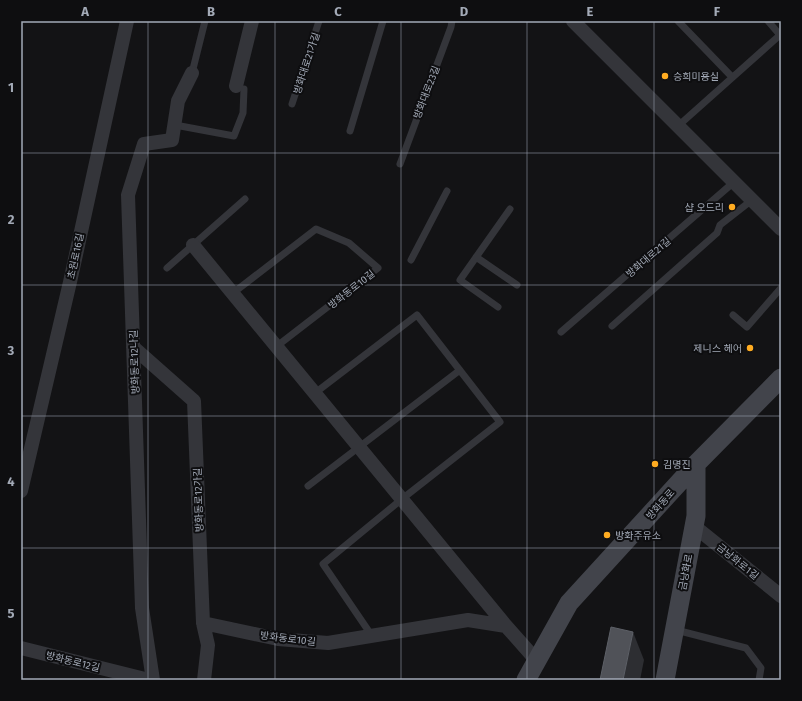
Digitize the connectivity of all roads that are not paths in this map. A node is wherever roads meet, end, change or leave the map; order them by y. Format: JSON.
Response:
{"nodes":[{"id":1,"x":128,"y":21,"type":"edge"},
{"id":2,"x":205,"y":21,"type":"edge"},
{"id":3,"x":252,"y":21,"type":"edge"},
{"id":4,"x":319,"y":21,"type":"edge"},
{"id":5,"x":383,"y":21,"type":"edge"},
{"id":6,"x":452,"y":21,"type":"edge"},
{"id":7,"x":678,"y":21,"type":"edge"},
{"id":8,"x":768,"y":21,"type":"edge"},
{"id":9,"x":578,"y":22,"type":"edge"},
{"id":10,"x":192,"y":72,"type":"joint"},
{"id":11,"x":732,"y":77,"type":"junction"},
{"id":12,"x":240,"y":87,"type":"joint"},
{"id":13,"x":292,"y":104,"type":"dead end"},
{"id":14,"x":175,"y":124,"type":"junction"},
{"id":15,"x":678,"y":126,"type":"junction"},
{"id":16,"x":350,"y":131,"type":"dead end"},
{"id":17,"x":400,"y":164,"type":"dead end"},
{"id":18,"x":734,"y":182,"type":"junction"},
{"id":19,"x":447,"y":191,"type":"dead end"},
{"id":20,"x":245,"y":200,"type":"dead end"},
{"id":21,"x":752,"y":200,"type":"junction"},
{"id":22,"x":510,"y":209,"type":"dead end"},
{"id":23,"x":781,"y":229,"type":"edge"},
{"id":24,"x":193,"y":245,"type":"junction"},
{"id":25,"x":476,"y":258,"type":"junction"},
{"id":26,"x":411,"y":260,"type":"dead end"},
{"id":27,"x":167,"y":268,"type":"dead end"},
{"id":28,"x":517,"y":285,"type":"dead end"},
{"id":29,"x":781,"y":288,"type":"edge"},
{"id":30,"x":233,"y":293,"type":"junction"},
{"id":31,"x":498,"y":307,"type":"dead end"},
{"id":32,"x":733,"y":315,"type":"dead end"},
{"id":33,"x":612,"y":326,"type":"dead end"},
{"id":34,"x":561,"y":332,"type":"dead end"},
{"id":35,"x":277,"y":346,"type":"junction"},
{"id":36,"x":134,"y":347,"type":"junction"},
{"id":37,"x":460,"y":370,"type":"junction"},
{"id":38,"x":781,"y":378,"type":"edge"},
{"id":39,"x":315,"y":393,"type":"junction"},
{"id":40,"x":359,"y":447,"type":"junction"},
{"id":41,"x":696,"y":464,"type":"junction"},
{"id":42,"x":308,"y":486,"type":"dead end"},
{"id":43,"x":21,"y":491,"type":"edge"},
{"id":44,"x":402,"y":499,"type":"junction"},
{"id":45,"x":694,"y":526,"type":"junction"},
{"id":46,"x":781,"y":596,"type":"edge"},
{"id":47,"x":204,"y":623,"type":"junction"},
{"id":48,"x":506,"y":626,"type":"junction"},
{"id":49,"x":674,"y":629,"type":"junction"},
{"id":50,"x":372,"y":636,"type":"junction"},
{"id":51,"x":21,"y":648,"type":"edge"},
{"id":52,"x":536,"y":662,"type":"junction"},
{"id":53,"x":149,"y":680,"type":"edge"},
{"id":54,"x":153,"y":680,"type":"edge"},
{"id":55,"x":204,"y":680,"type":"edge"},
{"id":56,"x":526,"y":680,"type":"edge"},
{"id":57,"x":665,"y":680,"type":"edge"},
{"id":58,"x":759,"y":680,"type":"edge"}],
"edges":[{"from":1,"to":43,"type":"street","name":"초원로16길"},
{"from":2,"to":10,"type":"lane"},
{"from":3,"to":12,"type":"street"},
{"from":4,"to":13,"type":"lane","name":"방화대로21가길"},
{"from":5,"to":16,"type":"lane"},
{"from":6,"to":17,"type":"lane","name":"방화대로23길"},
{"from":7,"to":11,"type":"lane"},
{"from":8,"to":11,"type":"lane"},
{"from":9,"to":15,"type":"street"},
{"from":10,"to":14,"type":"street","name":"방화동로12나길"},
{"from":11,"to":15,"type":"lane"},
{"from":12,"to":14,"type":"lane"},
{"from":14,"to":36,"type":"street","name":"방화동로12나길"},
{"from":15,"to":18,"type":"street"},
{"from":18,"to":21,"type":"street"},
{"from":18,"to":34,"type":"lane","name":"방화대로21길"},
{"from":19,"to":26,"type":"lane"},
{"from":20,"to":24,"type":"lane"},
{"from":21,"to":23,"type":"street"},
{"from":21,"to":33,"type":"lane"},
{"from":22,"to":25,"type":"lane"},
{"from":24,"to":27,"type":"lane"},
{"from":24,"to":30,"type":"street"},
{"from":25,"to":28,"type":"lane"},
{"from":25,"to":31,"type":"lane"},
{"from":29,"to":32,"type":"lane"},
{"from":30,"to":35,"type":"street"},
{"from":30,"to":35,"type":"lane","name":"방화동로10길"},
{"from":35,"to":39,"type":"street"},
{"from":36,"to":47,"type":"street","name":"방화동로12가길"},
{"from":36,"to":54,"type":"street","name":"방화동로12나길"},
{"from":37,"to":39,"type":"lane"},
{"from":37,"to":40,"type":"lane"},
{"from":37,"to":44,"type":"lane"},
{"from":38,"to":41,"type":"main road","name":"방화동로"},
{"from":39,"to":40,"type":"street"},
{"from":40,"to":42,"type":"lane"},
{"from":40,"to":44,"type":"street"},
{"from":41,"to":45,"type":"main road","name":"금낭화로"},
{"from":41,"to":52,"type":"main road","name":"방화동로"},
{"from":44,"to":48,"type":"street"},
{"from":44,"to":50,"type":"lane"},
{"from":45,"to":46,"type":"street","name":"금낭화로1길"},
{"from":45,"to":49,"type":"main road","name":"금낭화로"},
{"from":47,"to":50,"type":"street","name":"방화동로10길"},
{"from":47,"to":55,"type":"street","name":"방화동로12가길"},
{"from":48,"to":50,"type":"street","name":"방화동로10길"},
{"from":48,"to":52,"type":"street"},
{"from":49,"to":57,"type":"main road","name":"금낭화로"},
{"from":49,"to":58,"type":"lane"},
{"from":51,"to":53,"type":"street","name":"방화동로12길"},
{"from":52,"to":56,"type":"main road","name":"방화동로"}]}
